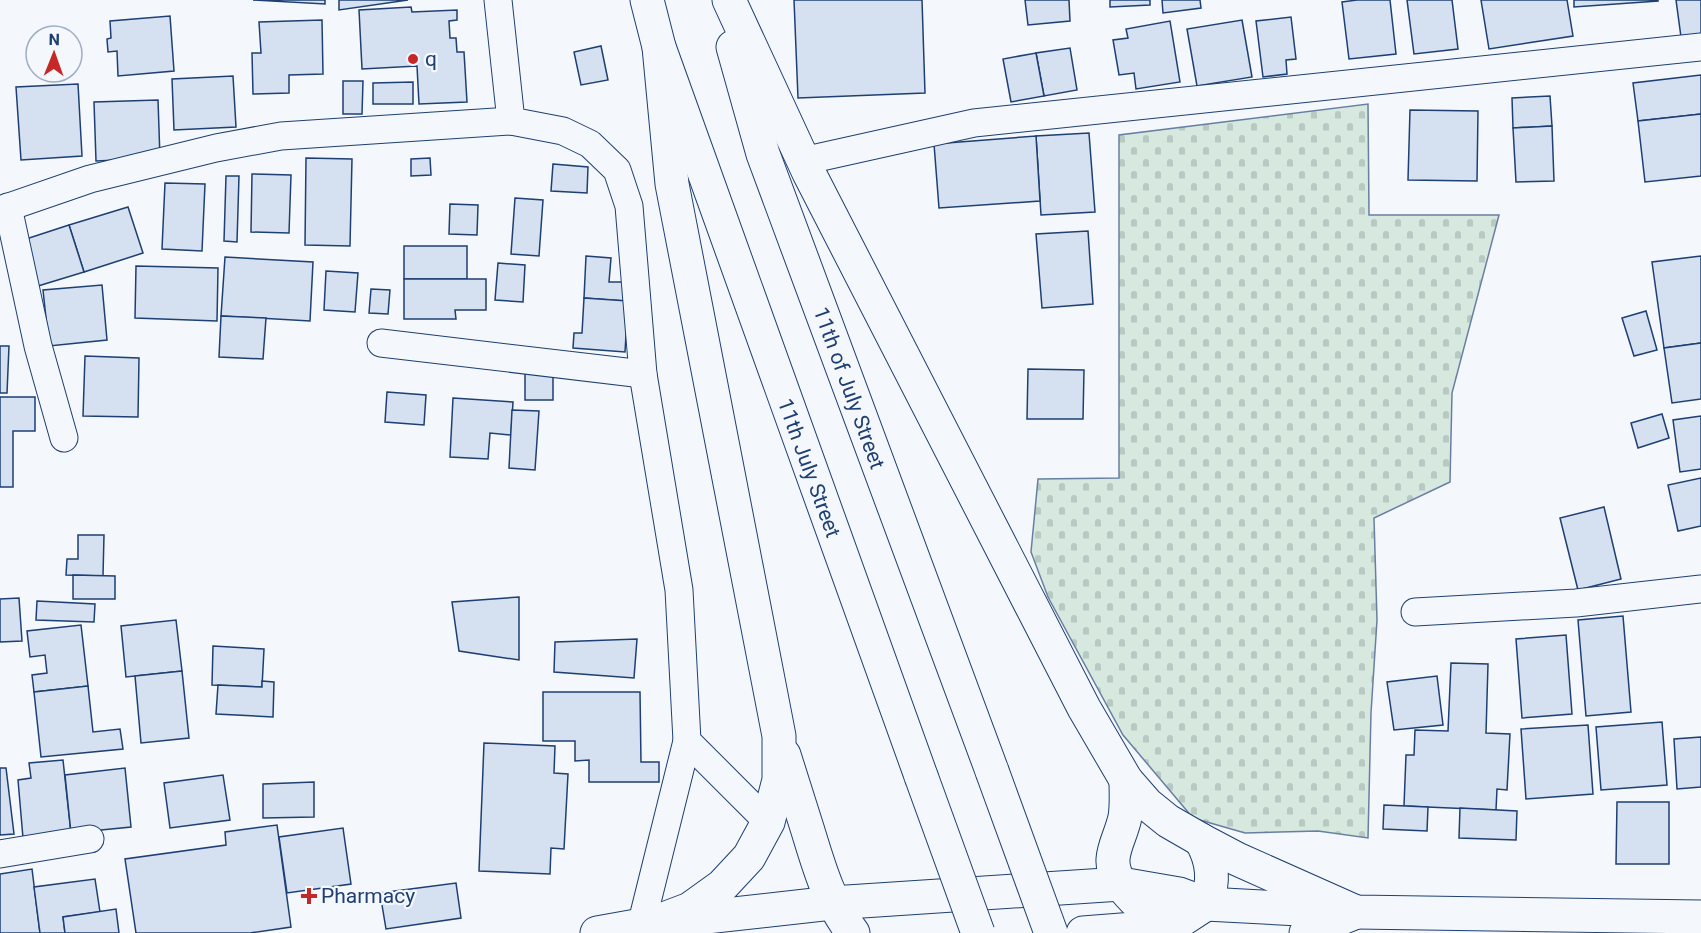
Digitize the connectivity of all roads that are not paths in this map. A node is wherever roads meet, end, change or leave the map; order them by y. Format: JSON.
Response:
{"nodes":[{"id":1,"x":498,"y":0,"type":"edge"},
{"id":2,"x":647,"y":0,"type":"edge"},
{"id":3,"x":720,"y":0,"type":"edge"},
{"id":4,"x":729,"y":0,"type":"edge"},
{"id":5,"x":659,"y":47,"type":"junction"},
{"id":6,"x":1701,"y":47,"type":"edge"},
{"id":7,"x":511,"y":120,"type":"junction"},
{"id":8,"x":803,"y":162,"type":"junction"},
{"id":9,"x":4,"y":208,"type":"edge"},
{"id":10,"x":381,"y":343,"type":"dead end"},
{"id":11,"x":643,"y":374,"type":"junction"},
{"id":12,"x":64,"y":438,"type":"dead end"},
{"id":13,"x":1701,"y":589,"type":"edge"},
{"id":14,"x":1415,"y":612,"type":"dead end"},
{"id":15,"x":779,"y":736,"type":"junction"},
{"id":16,"x":687,"y":741,"type":"junction"},
{"id":17,"x":1125,"y":780,"type":"junction"},
{"id":18,"x":768,"y":822,"type":"junction"},
{"id":19,"x":90,"y":839,"type":"dead end"},
{"id":20,"x":1201,"y":840,"type":"junction"},
{"id":21,"x":0,"y":854,"type":"edge"},
{"id":22,"x":1121,"y":884,"type":"junction"},
{"id":23,"x":832,"y":903,"type":"junction"},
{"id":24,"x":1206,"y":904,"type":"junction"},
{"id":25,"x":1356,"y":912,"type":"junction"},
{"id":26,"x":1701,"y":917,"type":"edge"},
{"id":27,"x":647,"y":925,"type":"junction"},
{"id":28,"x":1162,"y":930,"type":"edge"},
{"id":29,"x":597,"y":933,"type":"edge"},
{"id":30,"x":820,"y":933,"type":"edge"},
{"id":31,"x":853,"y":933,"type":"edge"},
{"id":32,"x":978,"y":933,"type":"edge"},
{"id":33,"x":1051,"y":933,"type":"edge"},
{"id":34,"x":1083,"y":933,"type":"edge"},
{"id":35,"x":1306,"y":933,"type":"edge"}],
"edges":[{"from":1,"to":7,"type":"street"},
{"from":2,"to":5,"type":"main road","name":"11th July Street"},
{"from":3,"to":33,"type":"main road","name":"11th of July Street","bridge":true},
{"from":4,"to":8,"type":"main road"},
{"from":5,"to":15,"type":"main road"},
{"from":5,"to":32,"type":"main road","name":"11th July Street","bridge":true},
{"from":6,"to":8,"type":"street"},
{"from":7,"to":9,"type":"street"},
{"from":7,"to":11,"type":"street"},
{"from":8,"to":17,"type":"main road"},
{"from":9,"to":12,"type":"street"},
{"from":10,"to":11,"type":"street"},
{"from":11,"to":16,"type":"street"},
{"from":13,"to":14,"type":"street"},
{"from":15,"to":18,"type":"main road"},
{"from":15,"to":23,"type":"main road"},
{"from":16,"to":18,"type":"street"},
{"from":16,"to":27,"type":"street"},
{"from":17,"to":20,"type":"main road"},
{"from":17,"to":22,"type":"main road"},
{"from":18,"to":27,"type":"main road"},
{"from":19,"to":21,"type":"street"},
{"from":20,"to":24,"type":"main road"},
{"from":20,"to":25,"type":"main road"},
{"from":22,"to":23,"type":"main road"},
{"from":22,"to":24,"type":"main road"},
{"from":22,"to":28,"type":"main road"},
{"from":23,"to":27,"type":"main road"},
{"from":23,"to":30,"type":"main road"},
{"from":23,"to":31,"type":"main road"},
{"from":24,"to":25,"type":"main road"},
{"from":24,"to":28,"type":"main road"},
{"from":25,"to":26,"type":"main road"},
{"from":25,"to":35,"type":"main road"},
{"from":27,"to":29,"type":"main road"},
{"from":28,"to":34,"type":"main road"}]}
